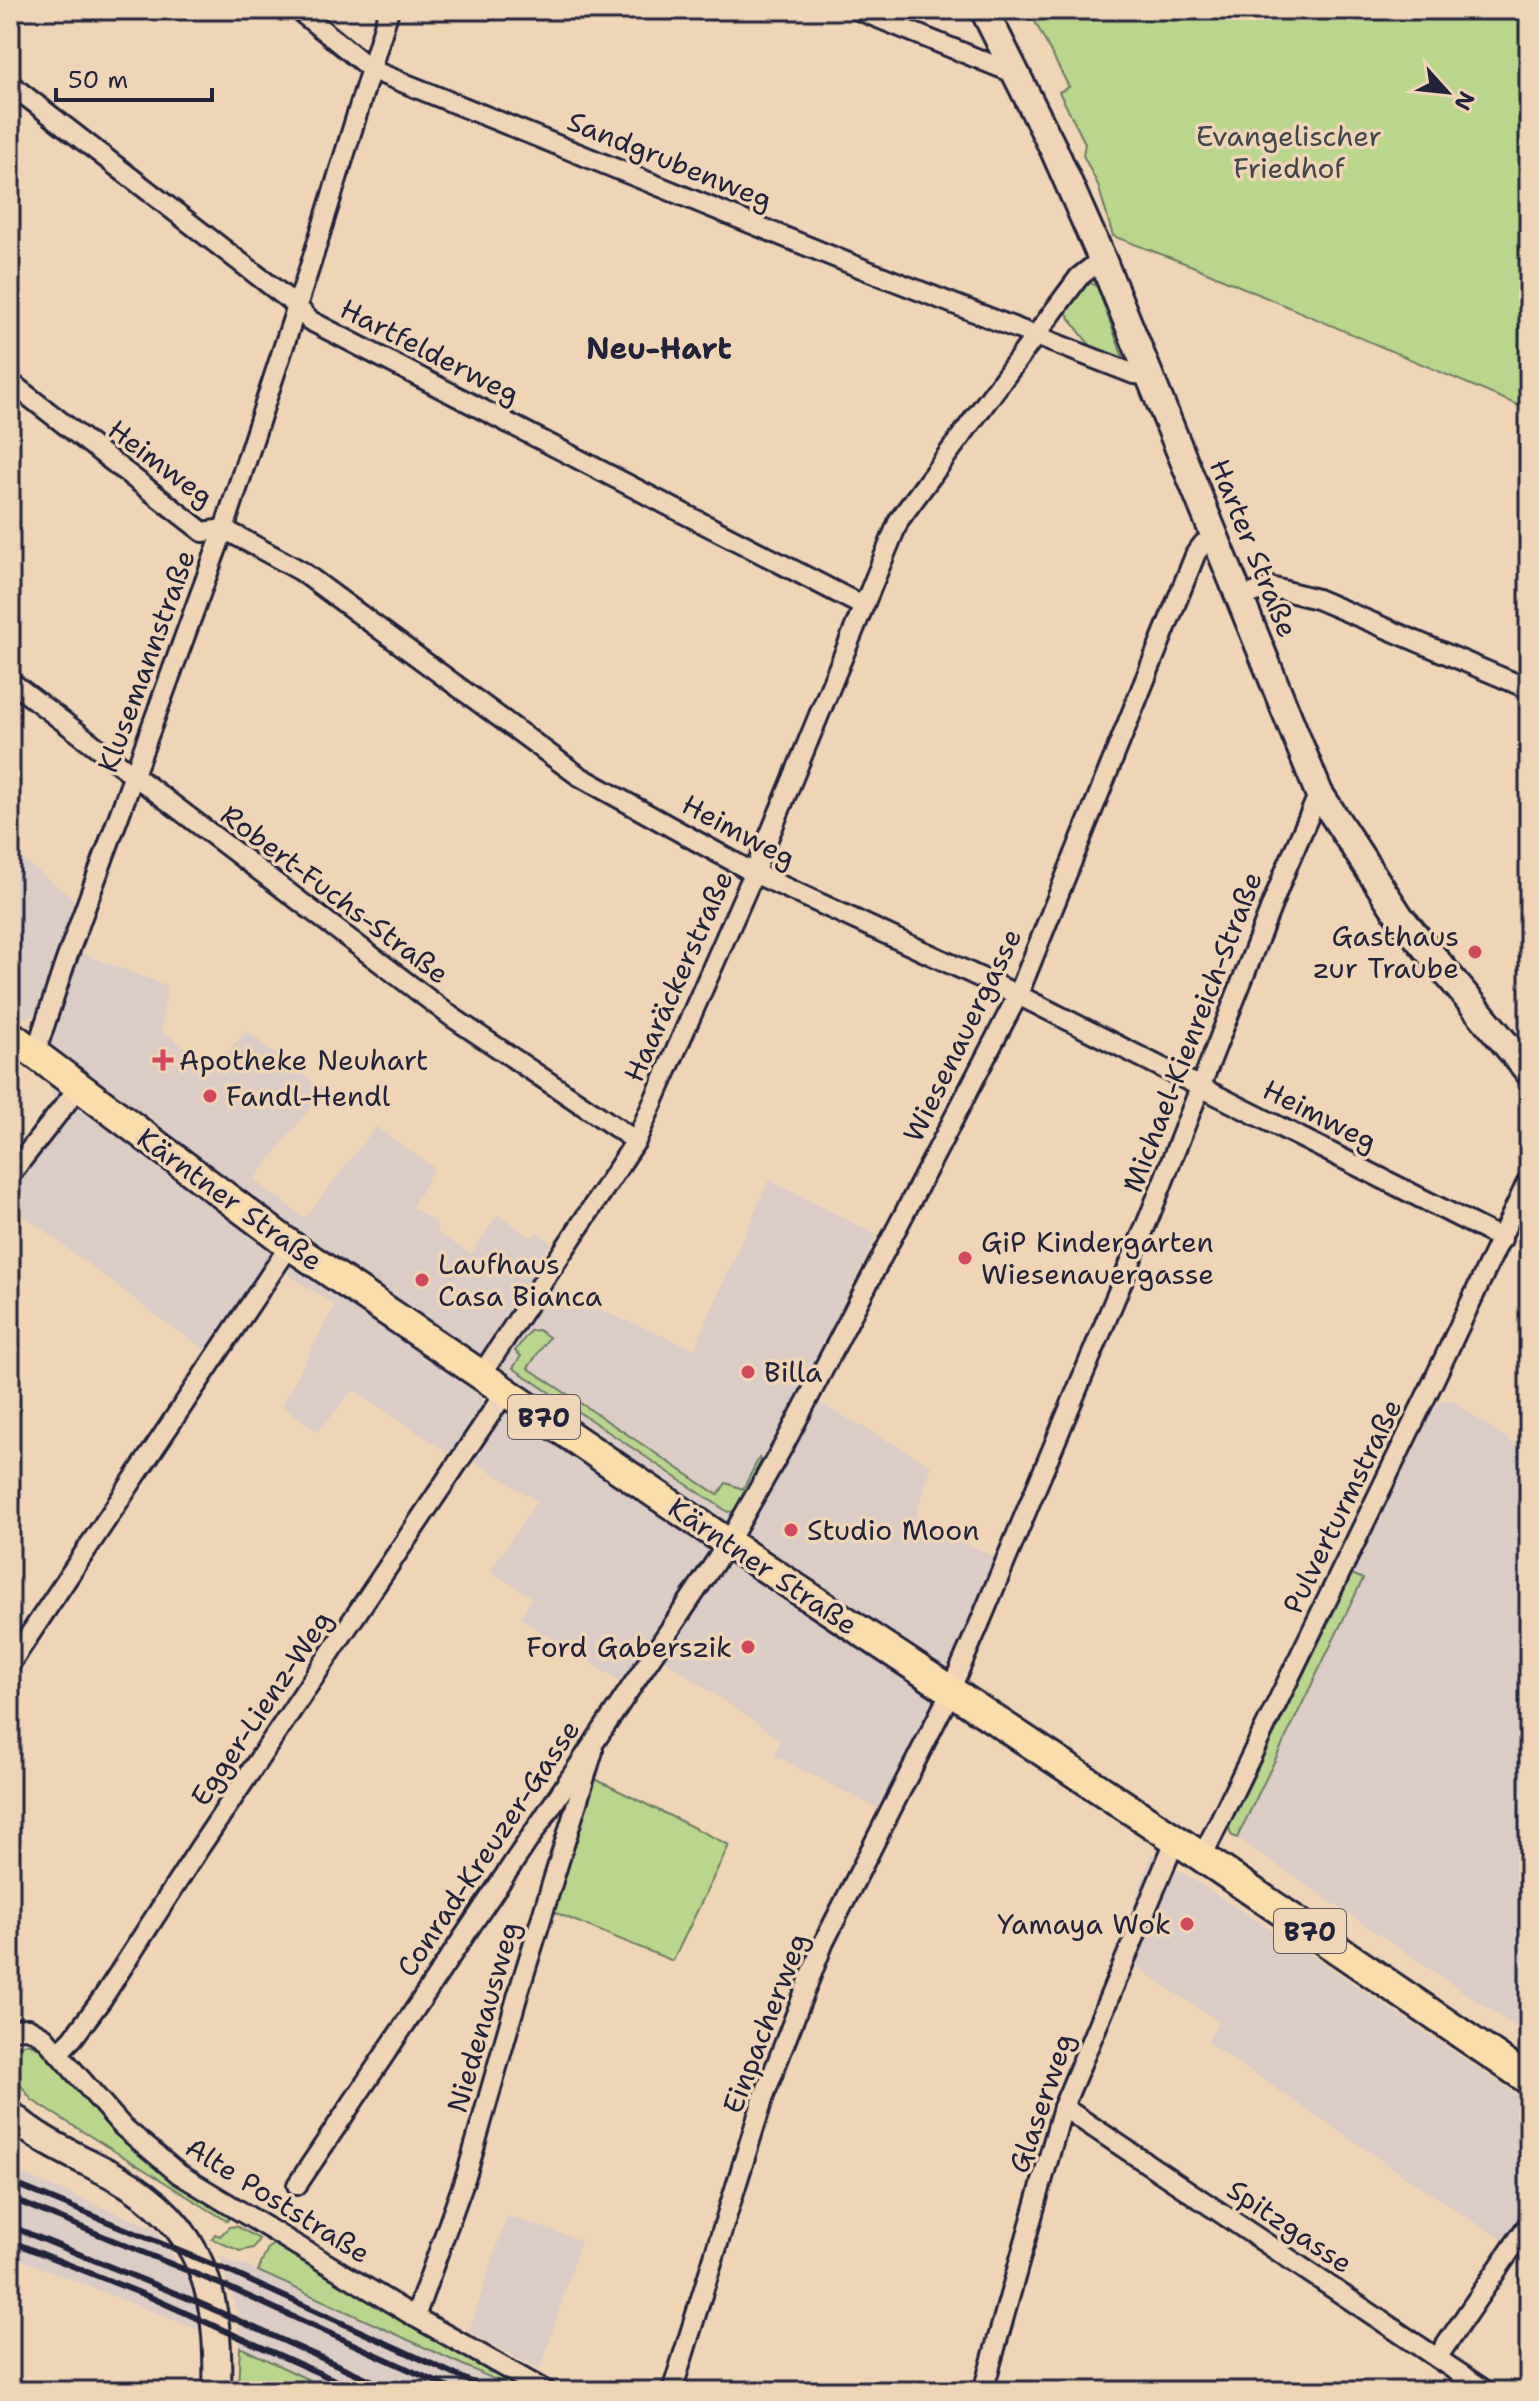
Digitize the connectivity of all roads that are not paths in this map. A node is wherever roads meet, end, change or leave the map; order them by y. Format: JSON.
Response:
{"nodes":[{"id":1,"x":298,"y":10,"type":"edge"},
{"id":2,"x":389,"y":10,"type":"edge"},
{"id":3,"x":858,"y":10,"type":"edge"},
{"id":4,"x":984,"y":10,"type":"edge"},
{"id":5,"x":372,"y":70,"type":"junction"},
{"id":6,"x":1018,"y":75,"type":"junction"},
{"id":7,"x":10,"y":84,"type":"edge"},
{"id":8,"x":1102,"y":259,"type":"junction"},
{"id":9,"x":297,"y":306,"type":"junction"},
{"id":10,"x":1037,"y":335,"type":"junction"},
{"id":11,"x":1150,"y":375,"type":"junction"},
{"id":12,"x":10,"y":382,"type":"edge"},
{"id":13,"x":224,"y":529,"type":"junction"},
{"id":14,"x":1214,"y":538,"type":"junction"},
{"id":15,"x":1239,"y":598,"type":"junction"},
{"id":16,"x":863,"y":606,"type":"junction"},
{"id":17,"x":10,"y":681,"type":"edge"},
{"id":18,"x":1529,"y":689,"type":"edge"},
{"id":19,"x":134,"y":778,"type":"junction"},
{"id":20,"x":1319,"y":793,"type":"junction"},
{"id":21,"x":754,"y":873,"type":"junction"},
{"id":22,"x":1018,"y":995,"type":"junction"},
{"id":23,"x":10,"y":1035,"type":"edge"},
{"id":24,"x":35,"y":1054,"type":"junction"},
{"id":25,"x":1529,"y":1072,"type":"edge"},
{"id":26,"x":79,"y":1087,"type":"junction"},
{"id":27,"x":1202,"y":1087,"type":"junction"},
{"id":28,"x":636,"y":1141,"type":"junction"},
{"id":29,"x":10,"y":1175,"type":"edge"},
{"id":30,"x":1529,"y":1178,"type":"edge"},
{"id":31,"x":1502,"y":1239,"type":"junction"},
{"id":32,"x":290,"y":1245,"type":"junction"},
{"id":33,"x":481,"y":1375,"type":"junction"},
{"id":34,"x":506,"y":1391,"type":"junction"},
{"id":35,"x":728,"y":1543,"type":"junction"},
{"id":36,"x":10,"y":1664,"type":"edge"},
{"id":37,"x":950,"y":1690,"type":"junction"},
{"id":38,"x":599,"y":1731,"type":"junction"},
{"id":39,"x":1175,"y":1841,"type":"junction"},
{"id":40,"x":1202,"y":1857,"type":"junction"},
{"id":41,"x":10,"y":2029,"type":"edge"},
{"id":42,"x":58,"y":2053,"type":"junction"},
{"id":43,"x":1529,"y":2080,"type":"edge"},
{"id":44,"x":1063,"y":2107,"type":"junction"},
{"id":45,"x":10,"y":2114,"type":"edge"},
{"id":46,"x":297,"y":2185,"type":"dead end"},
{"id":47,"x":1529,"y":2223,"type":"edge"},
{"id":48,"x":415,"y":2317,"type":"junction"},
{"id":49,"x":1437,"y":2358,"type":"junction"},
{"id":50,"x":217,"y":2391,"type":"edge"},
{"id":51,"x":546,"y":2391,"type":"edge"},
{"id":52,"x":672,"y":2391,"type":"edge"},
{"id":53,"x":983,"y":2391,"type":"edge"},
{"id":54,"x":1486,"y":2391,"type":"edge"}],
"edges":[{"from":1,"to":5,"type":"street","name":"Sandgrubenweg"},
{"from":2,"to":5,"type":"street","name":"Klusemannstraße"},
{"from":3,"to":6,"type":"street"},
{"from":4,"to":6,"type":"main road","name":"Harter Straße"},
{"from":5,"to":9,"type":"street","name":"Klusemannstraße"},
{"from":5,"to":10,"type":"street","name":"Sandgrubenweg"},
{"from":6,"to":8,"type":"main road","name":"Harter Straße"},
{"from":7,"to":9,"type":"street","name":"Hartfelderweg"},
{"from":8,"to":10,"type":"street","name":"Haaräckerstraße"},
{"from":8,"to":11,"type":"main road","name":"Harter Straße"},
{"from":9,"to":13,"type":"street","name":"Klusemannstraße"},
{"from":9,"to":16,"type":"street","name":"Hartfelderweg"},
{"from":10,"to":11,"type":"street"},
{"from":10,"to":16,"type":"street","name":"Haaräckerstraße"},
{"from":11,"to":14,"type":"main road","name":"Harter Straße"},
{"from":12,"to":13,"type":"street","name":"Heimweg"},
{"from":13,"to":19,"type":"street","name":"Klusemannstraße"},
{"from":13,"to":21,"type":"street","name":"Heimweg"},
{"from":14,"to":15,"type":"main road","name":"Harter Straße"},
{"from":14,"to":22,"type":"street","name":"Wiesenauergasse"},
{"from":15,"to":18,"type":"street"},
{"from":15,"to":20,"type":"main road","name":"Harter Straße"},
{"from":16,"to":21,"type":"street","name":"Haaräckerstraße"},
{"from":17,"to":19,"type":"street","name":"Robert-Fuchs-Straße"},
{"from":19,"to":24,"type":"street","name":"Klusemannstraße"},
{"from":19,"to":28,"type":"street","name":"Robert-Fuchs-Straße"},
{"from":20,"to":25,"type":"main road","name":"Harter Straße"},
{"from":20,"to":27,"type":"street","name":"Michael-Kienreich-Straße"},
{"from":21,"to":22,"type":"street","name":"Heimweg"},
{"from":21,"to":28,"type":"street","name":"Haaräckerstraße"},
{"from":22,"to":27,"type":"street","name":"Heimweg"},
{"from":22,"to":35,"type":"street","name":"Wiesenauergasse"},
{"from":23,"to":24,"type":"main road","name":"Kärntner Straße","number":"B70"},
{"from":24,"to":26,"type":"main road","name":"Kärntner Straße","number":"B70"},
{"from":26,"to":29,"type":"street"},
{"from":26,"to":32,"type":"main road","name":"Kärntner Straße","number":"B70"},
{"from":27,"to":31,"type":"street","name":"Heimweg"},
{"from":27,"to":37,"type":"street","name":"Michael-Kienreich-Straße"},
{"from":28,"to":33,"type":"street","name":"Haaräckerstraße"},
{"from":30,"to":31,"type":"street","name":"Pulverturmstraße"},
{"from":31,"to":40,"type":"street","name":"Pulverturmstraße"},
{"from":32,"to":33,"type":"main road","name":"Kärntner Straße","number":"B70"},
{"from":32,"to":36,"type":"street"},
{"from":33,"to":34,"type":"main road","name":"Kärntner Straße","number":"B70"},
{"from":34,"to":35,"type":"main road","name":"Kärntner Straße","number":"B70"},
{"from":34,"to":42,"type":"street","name":"Egger-Lienz-Weg"},
{"from":35,"to":37,"type":"main road","name":"Kärntner Straße","number":"B70"},
{"from":35,"to":38,"type":"street","name":"Conrad-Kreuzer-Gasse"},
{"from":37,"to":39,"type":"main road","name":"Kärntner Straße","number":"B70"},
{"from":37,"to":52,"type":"street","name":"Einpacherweg"},
{"from":38,"to":46,"type":"street","name":"Conrad-Kreuzer-Gasse"},
{"from":38,"to":48,"type":"street","name":"Niedenausweg"},
{"from":39,"to":40,"type":"main road","name":"Kärntner Straße","number":"B70"},
{"from":39,"to":44,"type":"street","name":"Glaserweg"},
{"from":40,"to":43,"type":"main road","name":"Kärntner Straße","number":"B70"},
{"from":41,"to":42,"type":"street","name":"Alte Poststraße"},
{"from":42,"to":48,"type":"street","name":"Alte Poststraße"},
{"from":44,"to":49,"type":"street","name":"Spitzgasse"},
{"from":44,"to":53,"type":"street","name":"Glaserweg"},
{"from":45,"to":50,"type":"main road"},
{"from":47,"to":49,"type":"street"},
{"from":48,"to":51,"type":"street","name":"Alte Poststraße"},
{"from":49,"to":54,"type":"street","name":"Spitzgasse"}]}
